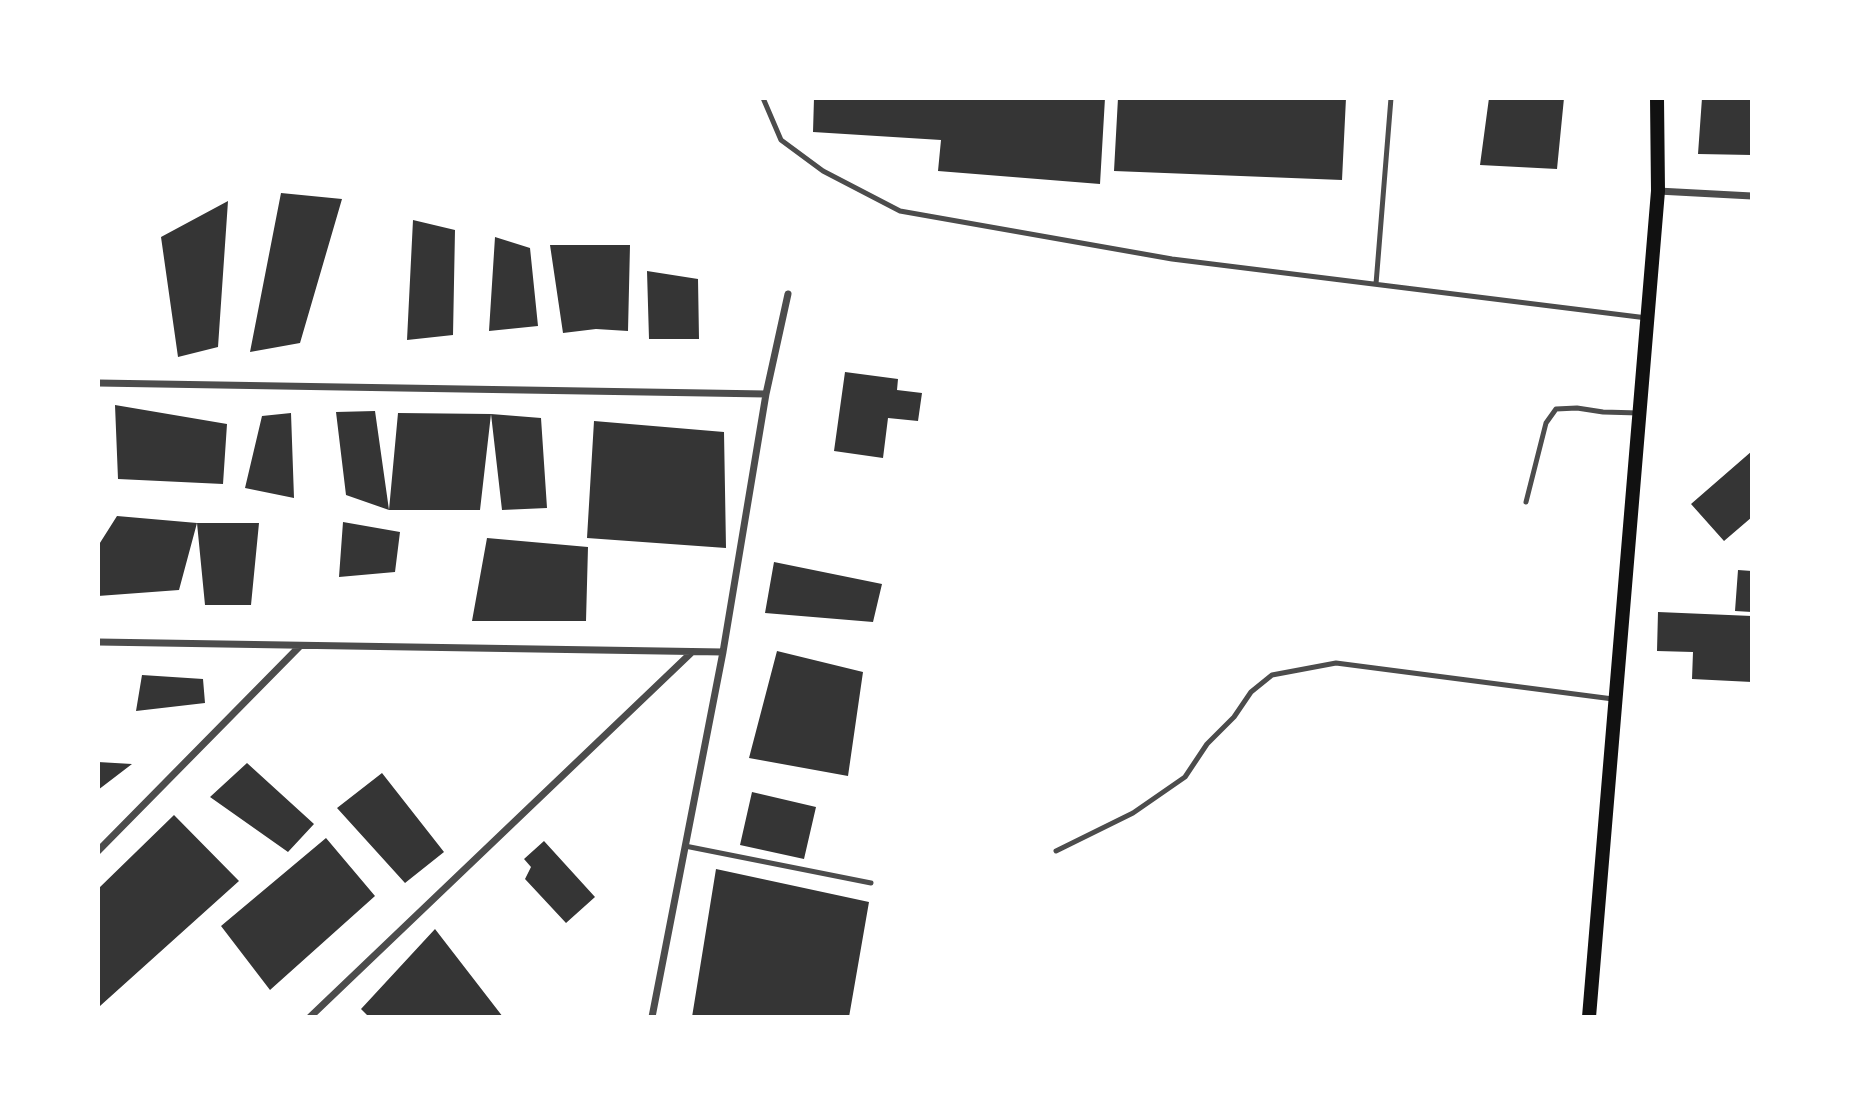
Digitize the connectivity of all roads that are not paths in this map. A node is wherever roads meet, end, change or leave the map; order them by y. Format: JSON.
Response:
{"nodes":[{"id":1,"x":763,"y":98,"type":"edge"},
{"id":2,"x":1391,"y":98,"type":"edge"},
{"id":3,"x":1657,"y":98,"type":"edge"},
{"id":4,"x":1658,"y":191,"type":"junction"},
{"id":5,"x":1752,"y":196,"type":"edge"},
{"id":6,"x":1377,"y":284,"type":"junction"},
{"id":7,"x":788,"y":294,"type":"dead end"},
{"id":8,"x":1647,"y":318,"type":"junction"},
{"id":9,"x":98,"y":383,"type":"edge"},
{"id":10,"x":766,"y":394,"type":"junction"},
{"id":11,"x":1639,"y":413,"type":"junction"},
{"id":12,"x":1526,"y":502,"type":"dead end"},
{"id":13,"x":98,"y":642,"type":"edge"},
{"id":14,"x":300,"y":646,"type":"junction"},
{"id":15,"x":723,"y":652,"type":"junction"},
{"id":16,"x":691,"y":653,"type":"junction"},
{"id":17,"x":1616,"y":699,"type":"junction"},
{"id":18,"x":685,"y":846,"type":"junction"},
{"id":19,"x":98,"y":851,"type":"edge"},
{"id":20,"x":1056,"y":851,"type":"dead end"},
{"id":21,"x":870,"y":883,"type":"dead end"},
{"id":22,"x":310,"y":1017,"type":"edge"},
{"id":23,"x":652,"y":1017,"type":"edge"},
{"id":24,"x":1589,"y":1017,"type":"edge"}],
"edges":[{"from":1,"to":6,"type":"lane"},
{"from":2,"to":6,"type":"lane"},
{"from":3,"to":4,"type":"main road"},
{"from":4,"to":5,"type":"street"},
{"from":4,"to":8,"type":"main road"},
{"from":6,"to":8,"type":"lane"},
{"from":7,"to":10,"type":"street"},
{"from":8,"to":11,"type":"main road"},
{"from":9,"to":10,"type":"street"},
{"from":10,"to":15,"type":"street"},
{"from":11,"to":12,"type":"lane"},
{"from":11,"to":17,"type":"main road"},
{"from":13,"to":14,"type":"street"},
{"from":14,"to":16,"type":"street"},
{"from":14,"to":19,"type":"street"},
{"from":15,"to":16,"type":"street"},
{"from":15,"to":18,"type":"street"},
{"from":16,"to":22,"type":"street"},
{"from":17,"to":20,"type":"lane"},
{"from":17,"to":24,"type":"main road"},
{"from":18,"to":21,"type":"lane"},
{"from":18,"to":23,"type":"street"}]}
